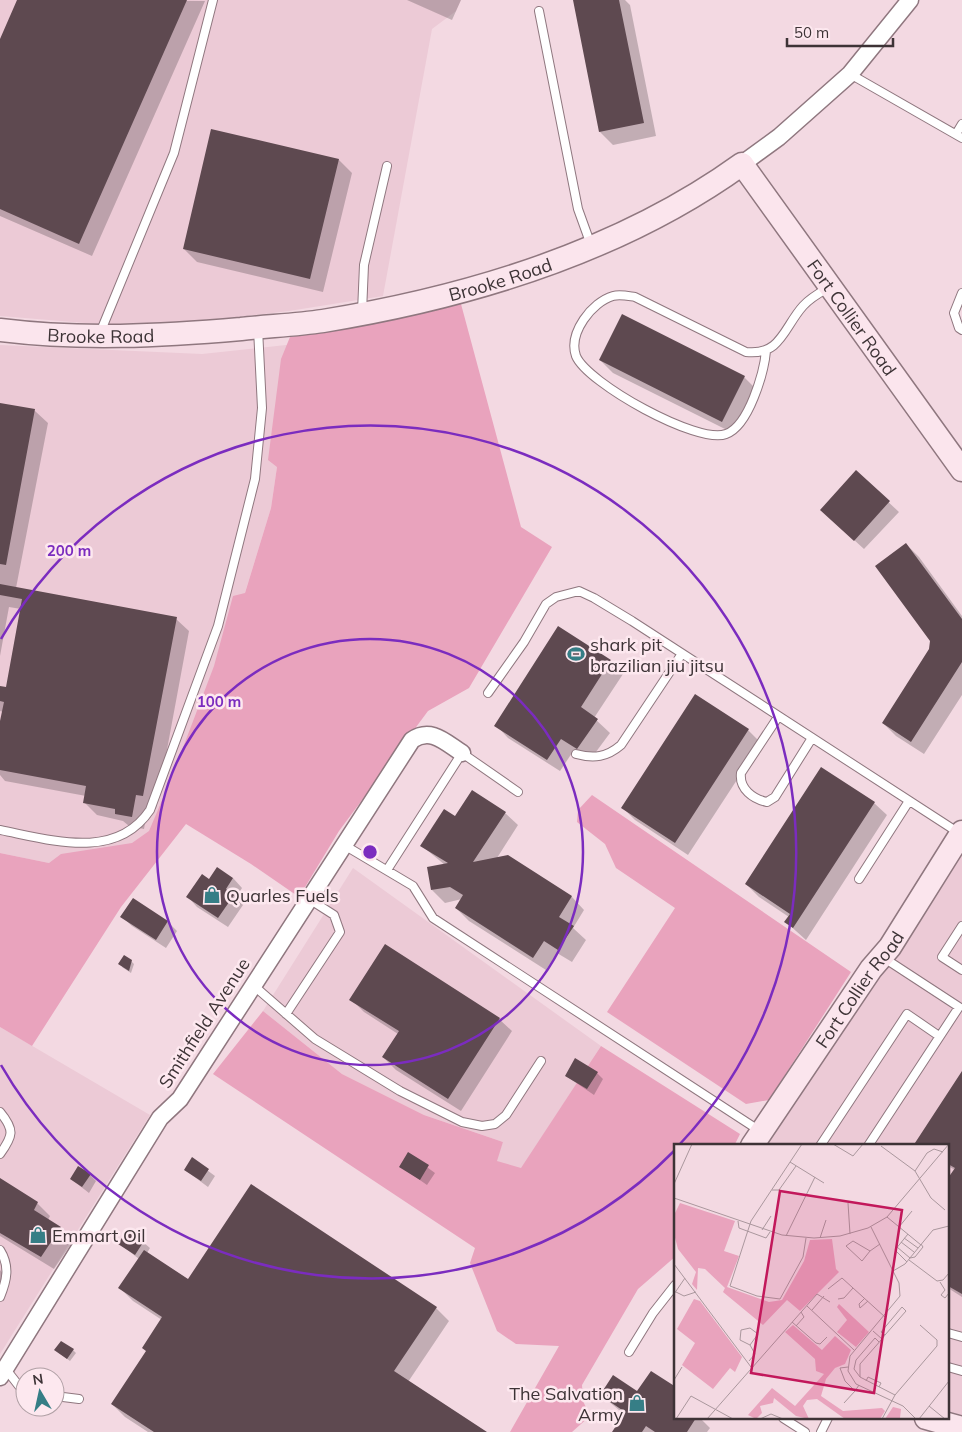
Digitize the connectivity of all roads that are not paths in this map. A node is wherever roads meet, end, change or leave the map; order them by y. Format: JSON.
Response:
{"nodes":[{"id":1,"x":213,"y":0,"type":"edge"},
{"id":2,"x":910,"y":0,"type":"edge"},
{"id":3,"x":539,"y":12,"type":"dead end"},
{"id":4,"x":850,"y":74,"type":"junction"},
{"id":5,"x":962,"y":124,"type":"edge"},
{"id":6,"x":959,"y":136,"type":"edge"},
{"id":7,"x":742,"y":164,"type":"junction"},
{"id":8,"x":386,"y":166,"type":"dead end"},
{"id":9,"x":592,"y":246,"type":"junction"},
{"id":10,"x":831,"y":286,"type":"junction"},
{"id":11,"x":962,"y":293,"type":"edge"},
{"id":12,"x":362,"y":314,"type":"junction"},
{"id":13,"x":258,"y":327,"type":"junction"},
{"id":14,"x":0,"y":330,"type":"edge"},
{"id":15,"x":962,"y":330,"type":"edge"},
{"id":16,"x":100,"y":335,"type":"junction"},
{"id":17,"x":766,"y":351,"type":"junction"},
{"id":18,"x":962,"y":470,"type":"edge"},
{"id":19,"x":681,"y":655,"type":"junction"},
{"id":20,"x":488,"y":693,"type":"dead end"},
{"id":21,"x":778,"y":717,"type":"junction"},
{"id":22,"x":812,"y":738,"type":"junction"},
{"id":23,"x":462,"y":753,"type":"junction"},
{"id":24,"x":576,"y":754,"type":"dead end"},
{"id":25,"x":518,"y":792,"type":"dead end"},
{"id":26,"x":909,"y":801,"type":"junction"},
{"id":27,"x":0,"y":830,"type":"edge"},
{"id":28,"x":961,"y":833,"type":"edge"},
{"id":29,"x":344,"y":845,"type":"junction"},
{"id":30,"x":387,"y":870,"type":"junction"},
{"id":31,"x":859,"y":879,"type":"dead end"},
{"id":32,"x":309,"y":899,"type":"junction"},
{"id":33,"x":962,"y":926,"type":"edge"},
{"id":34,"x":882,"y":957,"type":"junction"},
{"id":35,"x":962,"y":970,"type":"edge"},
{"id":36,"x":253,"y":985,"type":"junction"},
{"id":37,"x":961,"y":1005,"type":"edge"},
{"id":38,"x":286,"y":1014,"type":"junction"},
{"id":39,"x":939,"y":1036,"type":"junction"},
{"id":40,"x":541,"y":1061,"type":"dead end"},
{"id":41,"x":0,"y":1112,"type":"edge"},
{"id":42,"x":756,"y":1139,"type":"edge"},
{"id":43,"x":821,"y":1144,"type":"edge"},
{"id":44,"x":869,"y":1144,"type":"edge"},
{"id":45,"x":0,"y":1154,"type":"edge"},
{"id":46,"x":0,"y":1250,"type":"edge"},
{"id":47,"x":674,"y":1287,"type":"edge"},
{"id":48,"x":0,"y":1297,"type":"edge"},
{"id":49,"x":629,"y":1352,"type":"dead end"},
{"id":50,"x":2,"y":1372,"type":"edge"},
{"id":51,"x":15,"y":1383,"type":"edge"},
{"id":52,"x":65,"y":1397,"type":"edge"},
{"id":53,"x":80,"y":1399,"type":"dead end"},
{"id":54,"x":786,"y":1420,"type":"edge"},
{"id":55,"x":827,"y":1420,"type":"edge"},
{"id":56,"x":933,"y":1420,"type":"edge"},
{"id":57,"x":962,"y":1428,"type":"edge"},
{"id":58,"x":805,"y":1432,"type":"edge"},
{"id":59,"x":821,"y":1432,"type":"edge"}],
"edges":[{"from":1,"to":16,"type":"lane"},
{"from":2,"to":4,"type":"street","name":"Brooke Road"},
{"from":3,"to":9,"type":"lane"},
{"from":4,"to":6,"type":"lane"},
{"from":4,"to":7,"type":"street","name":"Brooke Road"},
{"from":5,"to":6,"type":"lane"},
{"from":7,"to":9,"type":"street","name":"Brooke Road"},
{"from":7,"to":10,"type":"street","name":"Fort Collier Road"},
{"from":8,"to":12,"type":"lane"},
{"from":9,"to":12,"type":"street","name":"Brooke Road"},
{"from":10,"to":17,"type":"lane"},
{"from":10,"to":18,"type":"street","name":"Fort Collier Road"},
{"from":11,"to":15,"type":"lane"},
{"from":12,"to":13,"type":"street","name":"Brooke Road"},
{"from":13,"to":16,"type":"street","name":"Brooke Road"},
{"from":13,"to":27,"type":"lane"},
{"from":14,"to":16,"type":"street","name":"Brooke Road"},
{"from":17,"to":17,"type":"lane"},
{"from":19,"to":20,"type":"lane"},
{"from":19,"to":21,"type":"lane"},
{"from":19,"to":24,"type":"lane"},
{"from":21,"to":22,"type":"lane"},
{"from":21,"to":22,"type":"lane"},
{"from":22,"to":26,"type":"lane"},
{"from":23,"to":25,"type":"lane"},
{"from":23,"to":29,"type":"street","name":"Smithfield Avenue"},
{"from":23,"to":30,"type":"lane"},
{"from":26,"to":28,"type":"lane"},
{"from":26,"to":31,"type":"lane"},
{"from":28,"to":34,"type":"street","name":"Fort Collier Road"},
{"from":29,"to":30,"type":"lane"},
{"from":29,"to":32,"type":"street","name":"Smithfield Avenue"},
{"from":30,"to":42,"type":"lane"},
{"from":32,"to":36,"type":"street","name":"Smithfield Avenue"},
{"from":32,"to":38,"type":"lane"},
{"from":33,"to":35,"type":"lane"},
{"from":34,"to":37,"type":"lane"},
{"from":34,"to":42,"type":"street","name":"Fort Collier Road"},
{"from":36,"to":38,"type":"lane"},
{"from":36,"to":50,"type":"street","name":"Smithfield Avenue"},
{"from":37,"to":39,"type":"lane"},
{"from":38,"to":40,"type":"lane"},
{"from":39,"to":43,"type":"lane"},
{"from":39,"to":44,"type":"lane"},
{"from":41,"to":45,"type":"lane"},
{"from":46,"to":48,"type":"lane"},
{"from":47,"to":49,"type":"lane"},
{"from":50,"to":51,"type":"lane"},
{"from":52,"to":53,"type":"lane"},
{"from":54,"to":58,"type":"lane"},
{"from":55,"to":59,"type":"lane"},
{"from":56,"to":57,"type":"street"}]}
